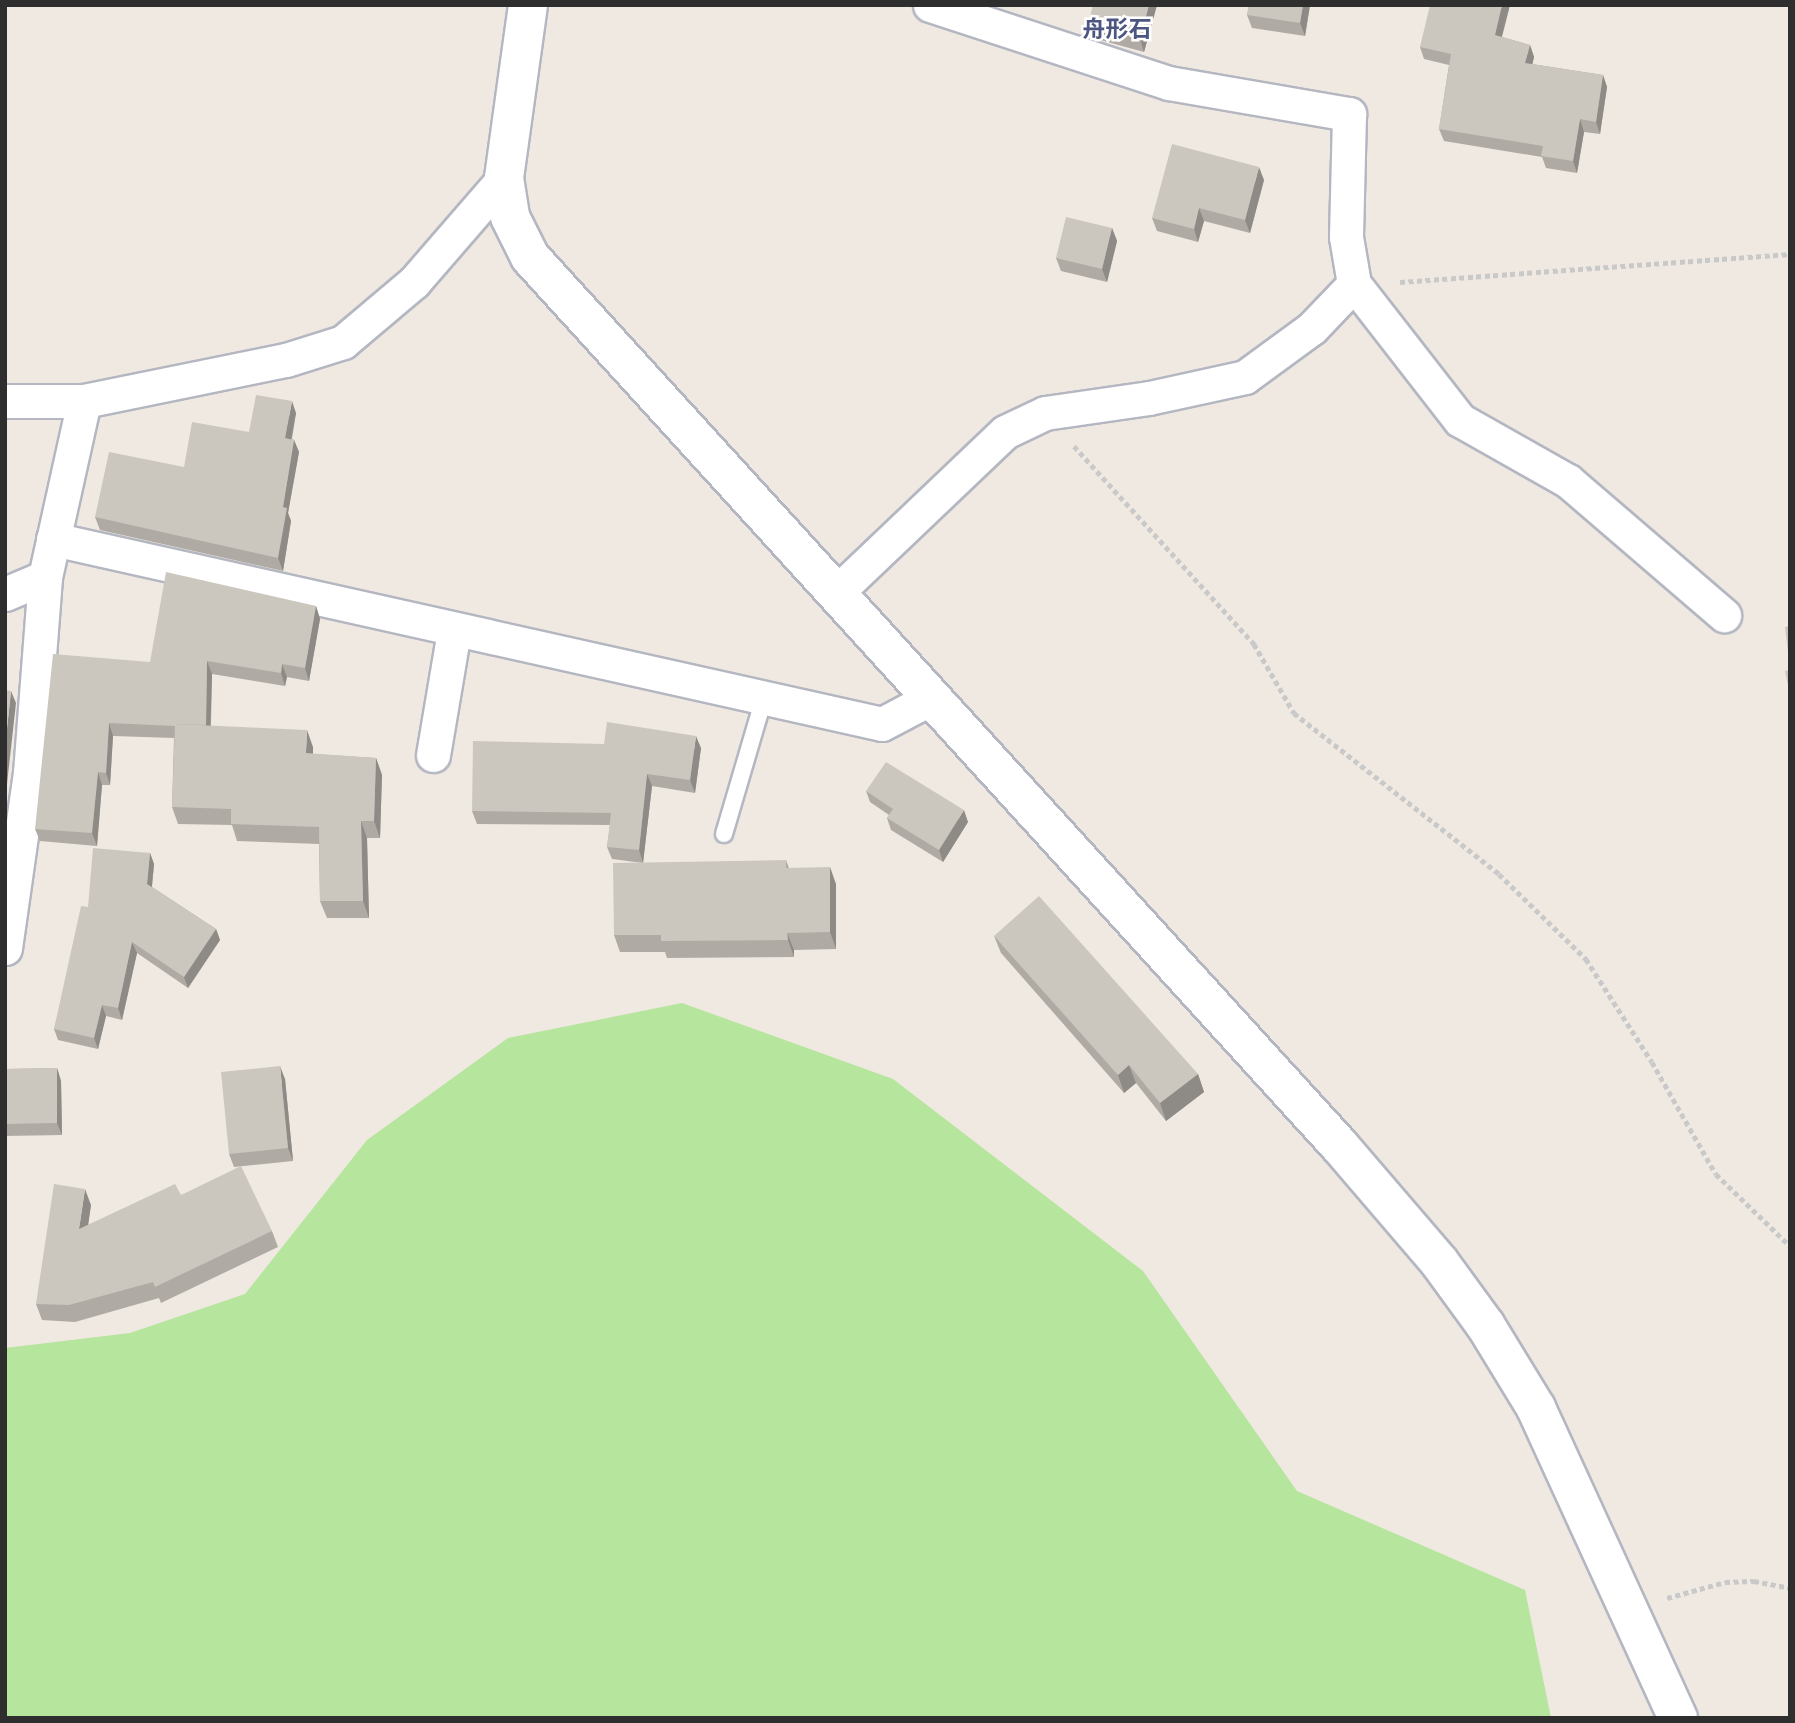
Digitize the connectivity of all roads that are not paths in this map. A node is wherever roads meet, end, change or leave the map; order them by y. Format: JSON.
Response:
{"nodes":[{"id":1,"x":528,"y":5,"type":"edge"},
{"id":2,"x":930,"y":5,"type":"edge"},
{"id":3,"x":504,"y":178,"type":"junction"},
{"id":4,"x":1354,"y":284,"type":"junction"},
{"id":5,"x":5,"y":401,"type":"edge"},
{"id":6,"x":84,"y":401,"type":"junction"},
{"id":7,"x":53,"y":539,"type":"junction"},
{"id":8,"x":45,"y":577,"type":"junction"},
{"id":9,"x":836,"y":593,"type":"junction"},
{"id":10,"x":5,"y":594,"type":"edge"},
{"id":11,"x":1724,"y":615,"type":"dead end"},
{"id":12,"x":454,"y":631,"type":"junction"},
{"id":13,"x":933,"y":696,"type":"junction"},
{"id":14,"x":764,"y":698,"type":"junction"},
{"id":15,"x":433,"y":755,"type":"dead end"},
{"id":16,"x":724,"y":834,"type":"dead end"},
{"id":17,"x":5,"y":948,"type":"edge"},
{"id":18,"x":1678,"y":1718,"type":"edge"}],
"edges":[{"from":1,"to":3,"type":"street"},
{"from":2,"to":4,"type":"street"},
{"from":3,"to":6,"type":"street"},
{"from":3,"to":9,"type":"street"},
{"from":4,"to":9,"type":"street"},
{"from":4,"to":11,"type":"street"},
{"from":5,"to":6,"type":"street"},
{"from":6,"to":7,"type":"street"},
{"from":7,"to":8,"type":"street"},
{"from":7,"to":12,"type":"street"},
{"from":8,"to":10,"type":"street"},
{"from":8,"to":17,"type":"street"},
{"from":9,"to":13,"type":"street"},
{"from":12,"to":14,"type":"street"},
{"from":12,"to":15,"type":"street"},
{"from":13,"to":14,"type":"street"},
{"from":13,"to":18,"type":"street"},
{"from":14,"to":16,"type":"lane"}]}
